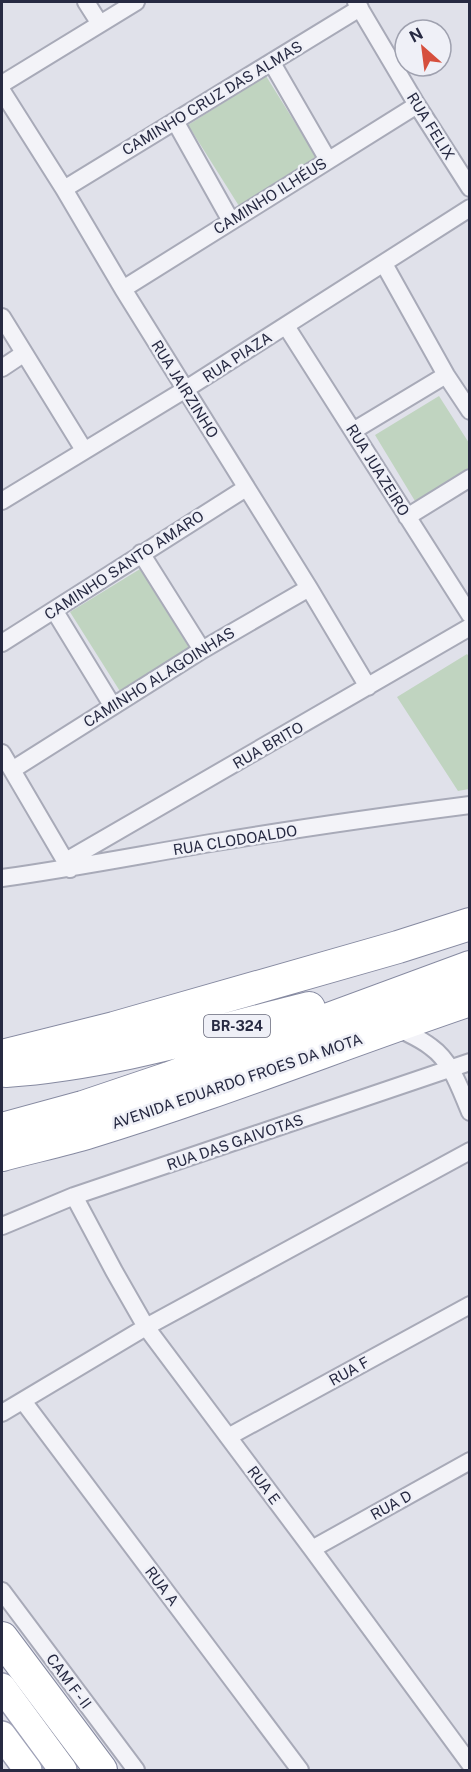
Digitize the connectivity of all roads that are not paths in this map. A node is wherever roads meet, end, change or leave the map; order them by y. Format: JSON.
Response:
{"nodes":[{"id":1,"x":86,"y":2,"type":"edge"},
{"id":2,"x":136,"y":2,"type":"edge"},
{"id":3,"x":358,"y":5,"type":"edge"},
{"id":4,"x":99,"y":24,"type":"junction"},
{"id":5,"x":272,"y":63,"type":"junction"},
{"id":6,"x":2,"y":84,"type":"edge"},
{"id":7,"x":2,"y":91,"type":"edge"},
{"id":8,"x":417,"y":105,"type":"junction"},
{"id":9,"x":175,"y":121,"type":"junction"},
{"id":10,"x":328,"y":160,"type":"junction"},
{"id":11,"x":470,"y":188,"type":"edge"},
{"id":12,"x":64,"y":189,"type":"junction"},
{"id":13,"x":470,"y":208,"type":"edge"},
{"id":14,"x":231,"y":221,"type":"junction"},
{"id":15,"x":384,"y":264,"type":"junction"},
{"id":16,"x":123,"y":289,"type":"junction"},
{"id":17,"x":2,"y":317,"type":"edge"},
{"id":18,"x":286,"y":326,"type":"junction"},
{"id":19,"x":23,"y":354,"type":"junction"},
{"id":20,"x":2,"y":368,"type":"edge"},
{"id":21,"x":446,"y":375,"type":"junction"},
{"id":22,"x":186,"y":389,"type":"junction"},
{"id":23,"x":470,"y":411,"type":"edge"},
{"id":24,"x":353,"y":431,"type":"junction"},
{"id":25,"x":84,"y":450,"type":"junction"},
{"id":26,"x":470,"y":477,"type":"edge"},
{"id":27,"x":246,"y":488,"type":"junction"},
{"id":28,"x":2,"y":501,"type":"edge"},
{"id":29,"x":407,"y":517,"type":"junction"},
{"id":30,"x":141,"y":553,"type":"junction"},
{"id":31,"x":309,"y":588,"type":"junction"},
{"id":32,"x":54,"y":610,"type":"junction"},
{"id":33,"x":469,"y":627,"type":"edge"},
{"id":34,"x":2,"y":643,"type":"edge"},
{"id":35,"x":202,"y":650,"type":"junction"},
{"id":36,"x":368,"y":687,"type":"junction"},
{"id":37,"x":112,"y":705,"type":"junction"},
{"id":38,"x":2,"y":753,"type":"edge"},
{"id":39,"x":12,"y":770,"type":"junction"},
{"id":40,"x":470,"y":805,"type":"edge"},
{"id":41,"x":68,"y":865,"type":"junction"},
{"id":42,"x":2,"y":878,"type":"edge"},
{"id":43,"x":470,"y":924,"type":"edge"},
{"id":44,"x":470,"y":966,"type":"edge"},
{"id":45,"x":470,"y":1000,"type":"edge"},
{"id":46,"x":393,"y":1026,"type":"junction"},
{"id":47,"x":2,"y":1056,"type":"edge"},
{"id":48,"x":470,"y":1062,"type":"edge"},
{"id":49,"x":450,"y":1069,"type":"junction"},
{"id":50,"x":2,"y":1072,"type":"edge"},
{"id":51,"x":470,"y":1112,"type":"edge"},
{"id":52,"x":2,"y":1129,"type":"edge"},
{"id":53,"x":470,"y":1151,"type":"edge"},
{"id":54,"x":2,"y":1155,"type":"edge"},
{"id":55,"x":74,"y":1196,"type":"junction"},
{"id":56,"x":2,"y":1226,"type":"edge"},
{"id":57,"x":470,"y":1305,"type":"edge"},
{"id":58,"x":146,"y":1327,"type":"junction"},
{"id":59,"x":23,"y":1401,"type":"junction"},
{"id":60,"x":2,"y":1413,"type":"edge"},
{"id":61,"x":228,"y":1437,"type":"junction"},
{"id":62,"x":470,"y":1461,"type":"edge"},
{"id":63,"x":312,"y":1549,"type":"junction"},
{"id":64,"x":2,"y":1591,"type":"edge"},
{"id":65,"x":2,"y":1638,"type":"edge"},
{"id":66,"x":2,"y":1687,"type":"edge"},
{"id":67,"x":2,"y":1735,"type":"edge"},
{"id":68,"x":470,"y":1764,"type":"edge"},
{"id":69,"x":28,"y":1770,"type":"edge"},
{"id":70,"x":63,"y":1770,"type":"edge"},
{"id":71,"x":101,"y":1770,"type":"edge"},
{"id":72,"x":136,"y":1770,"type":"edge"},
{"id":73,"x":300,"y":1770,"type":"edge"}],
"edges":[{"from":1,"to":4,"type":"street"},
{"from":2,"to":4,"type":"street"},
{"from":3,"to":5,"type":"street","name":"CAMINHO CRUZ DAS ALMAS"},
{"from":3,"to":8,"type":"street","name":"RUA FELIX"},
{"from":4,"to":6,"type":"street"},
{"from":5,"to":9,"type":"street","name":"CAMINHO CRUZ DAS ALMAS"},
{"from":5,"to":10,"type":"street"},
{"from":7,"to":12,"type":"street","name":"RUA JAIRZINHO"},
{"from":8,"to":10,"type":"street","name":"CAMINHO ILHÉUS"},
{"from":8,"to":11,"type":"street","name":"RUA FELIX"},
{"from":9,"to":12,"type":"street","name":"CAMINHO CRUZ DAS ALMAS"},
{"from":9,"to":14,"type":"street"},
{"from":10,"to":14,"type":"street","name":"CAMINHO ILHÉUS"},
{"from":12,"to":16,"type":"street","name":"RUA JAIRZINHO"},
{"from":13,"to":15,"type":"street","name":"RUA PIAZA"},
{"from":14,"to":16,"type":"street","name":"CAMINHO ILHÉUS"},
{"from":15,"to":18,"type":"street","name":"RUA PIAZA"},
{"from":15,"to":21,"type":"street"},
{"from":16,"to":22,"type":"street","name":"RUA JAIRZINHO"},
{"from":17,"to":19,"type":"street"},
{"from":18,"to":22,"type":"street","name":"RUA PIAZA"},
{"from":18,"to":24,"type":"street","name":"RUA JUAZEIRO"},
{"from":19,"to":20,"type":"street"},
{"from":19,"to":25,"type":"street"},
{"from":21,"to":23,"type":"street"},
{"from":21,"to":24,"type":"street"},
{"from":22,"to":25,"type":"street","name":"RUA PIAZA"},
{"from":22,"to":27,"type":"street","name":"RUA JAIRZINHO"},
{"from":24,"to":29,"type":"street","name":"RUA JUAZEIRO"},
{"from":25,"to":28,"type":"street","name":"RUA PIAZA"},
{"from":26,"to":29,"type":"street"},
{"from":27,"to":30,"type":"street","name":"CAMINHO SANTO AMARO"},
{"from":27,"to":31,"type":"street","name":"RUA JAIRZINHO"},
{"from":29,"to":33,"type":"street","name":"RUA JUAZEIRO"},
{"from":30,"to":32,"type":"street","name":"CAMINHO SANTO AMARO"},
{"from":30,"to":35,"type":"street"},
{"from":31,"to":35,"type":"street","name":"CAMINHO ALAGOINHAS"},
{"from":31,"to":36,"type":"street","name":"RUA JAIRZINHO"},
{"from":32,"to":34,"type":"street","name":"CAMINHO SANTO AMARO"},
{"from":32,"to":37,"type":"street"},
{"from":33,"to":36,"type":"street","name":"RUA BRITO"},
{"from":35,"to":37,"type":"street","name":"CAMINHO ALAGOINHAS"},
{"from":36,"to":41,"type":"street","name":"RUA BRITO"},
{"from":37,"to":39,"type":"street","name":"CAMINHO ALAGOINHAS"},
{"from":38,"to":39,"type":"street"},
{"from":39,"to":41,"type":"street"},
{"from":40,"to":41,"type":"street","name":"RUA CLODOALDO"},
{"from":41,"to":42,"type":"street","name":"RUA CLODOALDO"},
{"from":43,"to":47,"type":"highway"},
{"from":44,"to":50,"type":"highway","number":"BR-324"},
{"from":44,"to":52,"type":"highway","number":"BR-324"},
{"from":45,"to":46,"type":"highway","name":"AVENIDA EDUARDO FROES DA MOTA"},
{"from":46,"to":49,"type":"street"},
{"from":46,"to":54,"type":"highway","name":"AVENIDA EDUARDO FROES DA MOTA"},
{"from":48,"to":49,"type":"street","name":"RUA DAS GAIVOTAS"},
{"from":49,"to":51,"type":"street"},
{"from":49,"to":55,"type":"street","name":"RUA DAS GAIVOTAS"},
{"from":53,"to":58,"type":"street"},
{"from":55,"to":56,"type":"street","name":"RUA DAS GAIVOTAS"},
{"from":55,"to":58,"type":"street","name":"RUA E"},
{"from":57,"to":61,"type":"street","name":"RUA F"},
{"from":58,"to":59,"type":"street"},
{"from":58,"to":61,"type":"street","name":"RUA E"},
{"from":59,"to":60,"type":"street"},
{"from":59,"to":73,"type":"street","name":"RUA A"},
{"from":61,"to":63,"type":"street","name":"RUA E"},
{"from":62,"to":63,"type":"street","name":"RUA D"},
{"from":63,"to":68,"type":"street","name":"RUA E"},
{"from":64,"to":72,"type":"street","name":"CAM F - II"},
{"from":65,"to":71,"type":"highway"},
{"from":66,"to":70,"type":"main road"},
{"from":67,"to":69,"type":"main road"}]}
